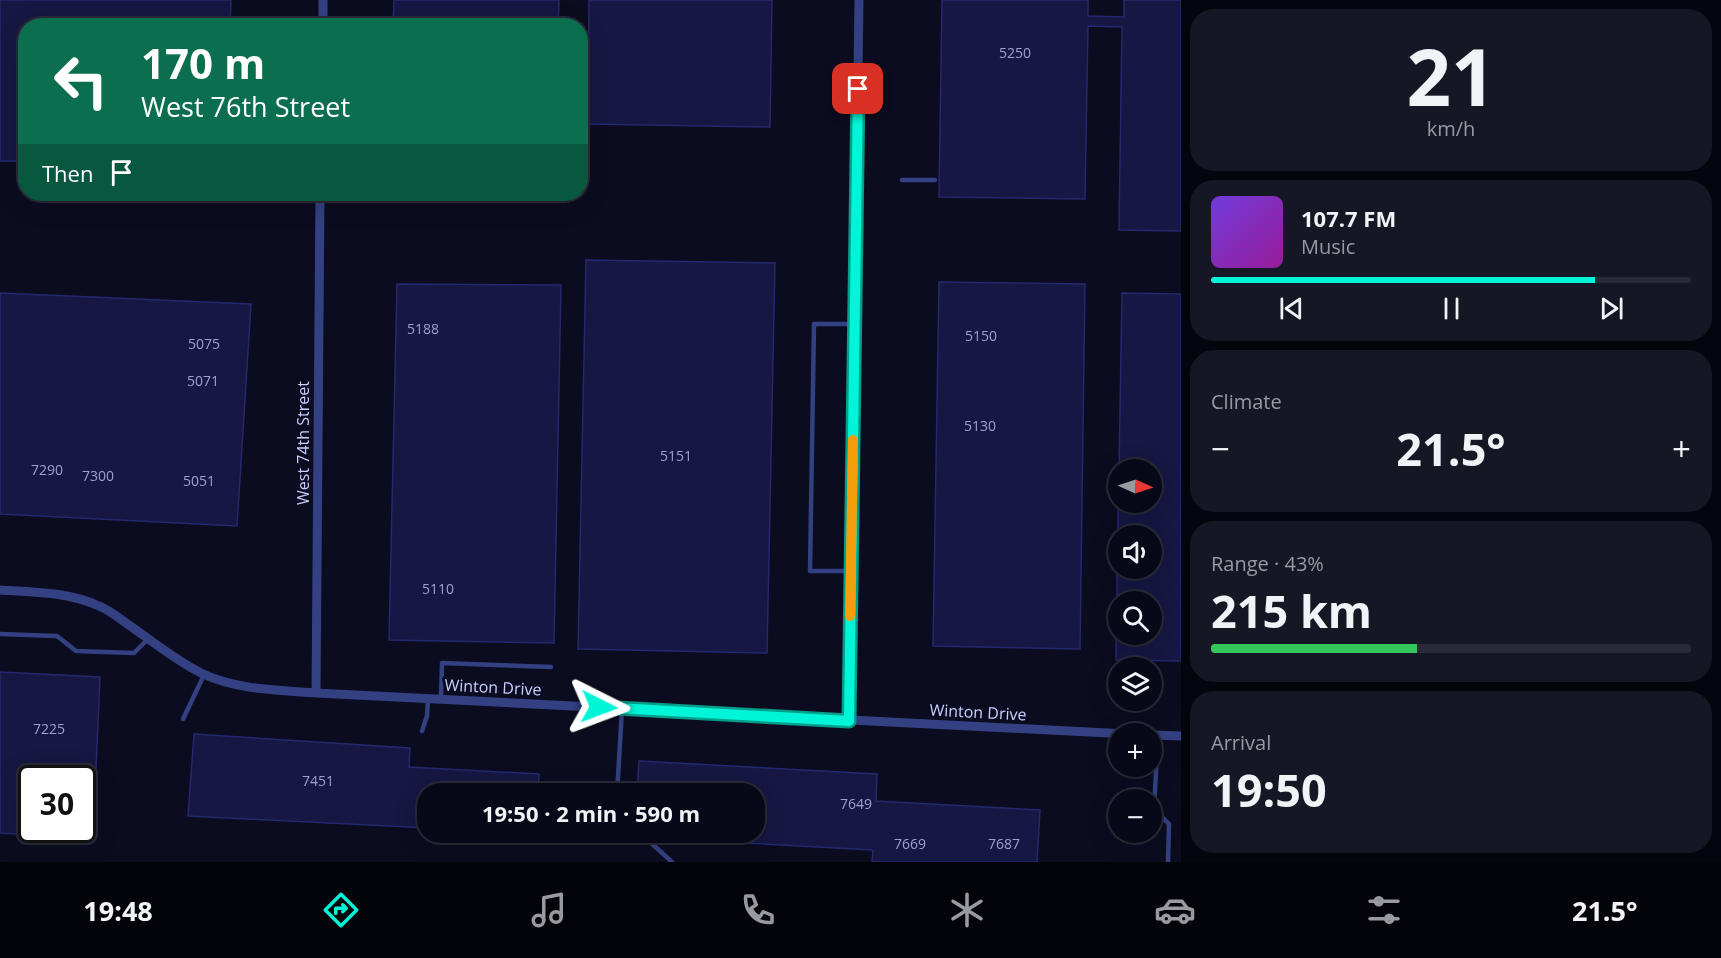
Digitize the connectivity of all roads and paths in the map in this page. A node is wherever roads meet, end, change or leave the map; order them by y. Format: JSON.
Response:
{"nodes":[{"id":1,"x":323,"y":0,"type":"edge"},
{"id":2,"x":859,"y":0,"type":"edge"},
{"id":3,"x":323,"y":18,"type":"edge"},
{"id":4,"x":902,"y":180,"type":"dead end"},
{"id":5,"x":935,"y":180,"type":"dead end"},
{"id":6,"x":321,"y":201,"type":"edge"},
{"id":7,"x":855,"y":324,"type":"junction"},
{"id":8,"x":851,"y":571,"type":"junction"},
{"id":9,"x":0,"y":590,"type":"edge"},
{"id":10,"x":0,"y":634,"type":"edge"},
{"id":11,"x":148,"y":638,"type":"junction"},
{"id":12,"x":551,"y":667,"type":"dead end"},
{"id":13,"x":204,"y":674,"type":"junction"},
{"id":14,"x":316,"y":693,"type":"junction"},
{"id":15,"x":428,"y":698,"type":"junction"},
{"id":16,"x":441,"y":699,"type":"junction"},
{"id":17,"x":622,"y":709,"type":"junction"},
{"id":18,"x":183,"y":719,"type":"dead end"},
{"id":19,"x":849,"y":721,"type":"junction"},
{"id":20,"x":422,"y":731,"type":"dead end"},
{"id":21,"x":1108,"y":733,"type":"edge"},
{"id":22,"x":1162,"y":735,"type":"edge"},
{"id":23,"x":1181,"y":736,"type":"edge"},
{"id":24,"x":1154,"y":777,"type":"edge"},
{"id":25,"x":618,"y":783,"type":"edge"},
{"id":26,"x":651,"y":843,"type":"edge"},
{"id":27,"x":672,"y":862,"type":"edge"},
{"id":28,"x":1168,"y":862,"type":"edge"}],
"edges":[{"from":1,"to":3,"type":"street"},
{"from":2,"to":7,"type":"street"},
{"from":4,"to":5,"type":"lane"},
{"from":6,"to":14,"type":"street","name":"West 74th Street"},
{"from":7,"to":8,"type":"street"},
{"from":7,"to":8,"type":"lane"},
{"from":8,"to":19,"type":"street"},
{"from":9,"to":11,"type":"street","name":"Winton Drive"},
{"from":10,"to":11,"type":"lane"},
{"from":11,"to":13,"type":"street","name":"Winton Drive"},
{"from":12,"to":16,"type":"lane"},
{"from":13,"to":14,"type":"street","name":"Winton Drive"},
{"from":13,"to":18,"type":"lane"},
{"from":14,"to":15,"type":"street","name":"Winton Drive"},
{"from":15,"to":16,"type":"street","name":"Winton Drive"},
{"from":15,"to":20,"type":"lane"},
{"from":16,"to":17,"type":"street","name":"Winton Drive"},
{"from":17,"to":19,"type":"street","name":"Winton Drive"},
{"from":17,"to":25,"type":"lane"},
{"from":19,"to":21,"type":"street","name":"Winton Drive"},
{"from":22,"to":23,"type":"street"},
{"from":24,"to":28,"type":"lane"},
{"from":26,"to":27,"type":"lane"}]}
